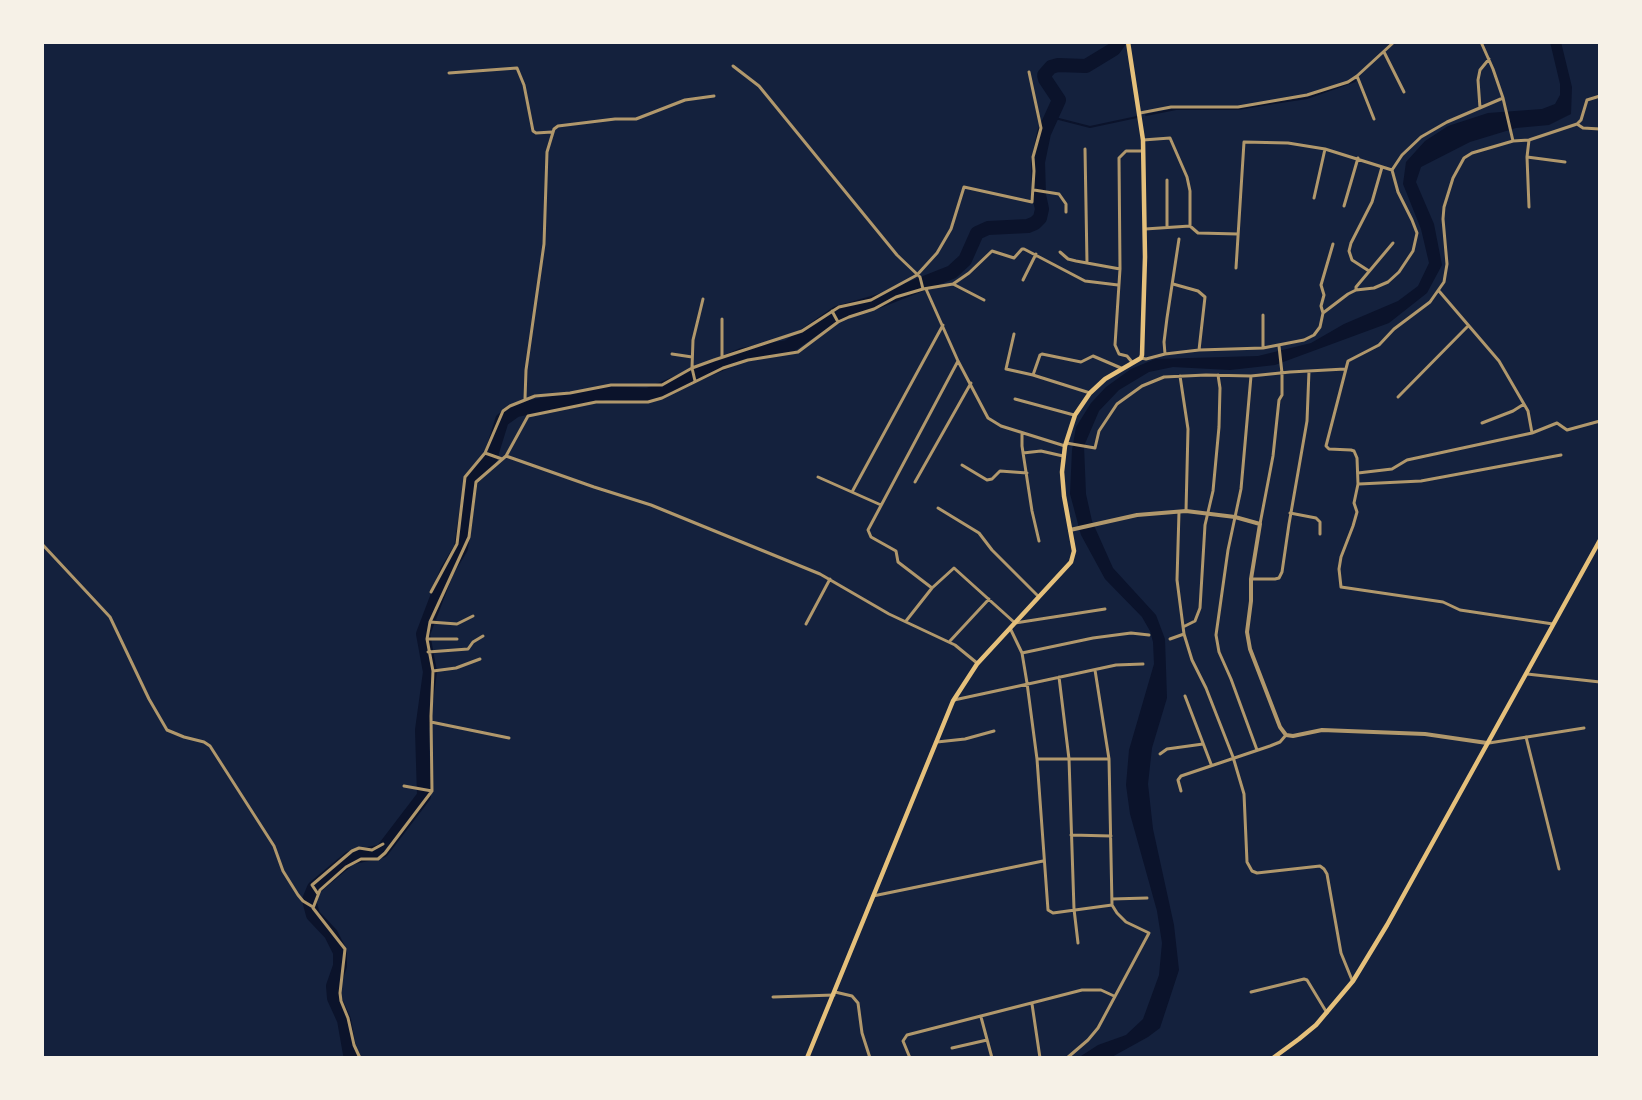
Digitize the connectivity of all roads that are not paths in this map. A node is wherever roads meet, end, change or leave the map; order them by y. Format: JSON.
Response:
{"nodes":[{"id":1,"x":1128,"y":42,"type":"edge"},
{"id":2,"x":1394,"y":42,"type":"edge"},
{"id":3,"x":1481,"y":42,"type":"edge"},
{"id":4,"x":1384,"y":52,"type":"junction"},
{"id":5,"x":1489,"y":59,"type":"junction"},
{"id":6,"x":733,"y":66,"type":"dead end"},
{"id":7,"x":1029,"y":72,"type":"dead end"},
{"id":8,"x":449,"y":73,"type":"dead end"},
{"id":9,"x":1357,"y":76,"type":"junction"},
{"id":10,"x":1404,"y":92,"type":"dead end"},
{"id":11,"x":714,"y":96,"type":"dead end"},
{"id":12,"x":1600,"y":96,"type":"edge"},
{"id":13,"x":1503,"y":98,"type":"junction"},
{"id":14,"x":1480,"y":108,"type":"junction"},
{"id":15,"x":1140,"y":113,"type":"junction"},
{"id":16,"x":1374,"y":119,"type":"dead end"},
{"id":17,"x":1577,"y":124,"type":"junction"},
{"id":18,"x":1600,"y":129,"type":"edge"},
{"id":19,"x":552,"y":132,"type":"junction"},
{"id":20,"x":1143,"y":140,"type":"junction"},
{"id":21,"x":1528,"y":140,"type":"junction"},
{"id":22,"x":1513,"y":141,"type":"junction"},
{"id":23,"x":1085,"y":149,"type":"dead end"},
{"id":24,"x":1325,"y":149,"type":"junction"},
{"id":25,"x":1143,"y":151,"type":"junction"},
{"id":26,"x":1527,"y":157,"type":"junction"},
{"id":27,"x":1358,"y":158,"type":"junction"},
{"id":28,"x":1565,"y":162,"type":"dead end"},
{"id":29,"x":1382,"y":167,"type":"junction"},
{"id":30,"x":1392,"y":170,"type":"junction"},
{"id":31,"x":1167,"y":180,"type":"dead end"},
{"id":32,"x":1035,"y":190,"type":"junction"},
{"id":33,"x":1314,"y":198,"type":"dead end"},
{"id":34,"x":1344,"y":206,"type":"dead end"},
{"id":35,"x":1529,"y":207,"type":"dead end"},
{"id":36,"x":1066,"y":212,"type":"dead end"},
{"id":37,"x":1190,"y":226,"type":"junction"},
{"id":38,"x":1167,"y":227,"type":"junction"},
{"id":39,"x":1145,"y":229,"type":"junction"},
{"id":40,"x":1238,"y":234,"type":"junction"},
{"id":41,"x":1179,"y":239,"type":"dead end"},
{"id":42,"x":1393,"y":243,"type":"dead end"},
{"id":43,"x":1333,"y":244,"type":"dead end"},
{"id":44,"x":1060,"y":252,"type":"dead end"},
{"id":45,"x":1036,"y":254,"type":"junction"},
{"id":46,"x":1087,"y":263,"type":"junction"},
{"id":47,"x":1236,"y":268,"type":"dead end"},
{"id":48,"x":1120,"y":269,"type":"junction"},
{"id":49,"x":1370,"y":272,"type":"junction"},
{"id":50,"x":918,"y":276,"type":"junction"},
{"id":51,"x":1023,"y":280,"type":"dead end"},
{"id":52,"x":953,"y":284,"type":"junction"},
{"id":53,"x":1173,"y":284,"type":"junction"},
{"id":54,"x":1118,"y":285,"type":"junction"},
{"id":55,"x":924,"y":288,"type":"junction"},
{"id":56,"x":1356,"y":290,"type":"junction"},
{"id":57,"x":1439,"y":291,"type":"junction"},
{"id":58,"x":703,"y":299,"type":"dead end"},
{"id":59,"x":984,"y":300,"type":"dead end"},
{"id":60,"x":832,"y":312,"type":"junction"},
{"id":61,"x":1323,"y":313,"type":"junction"},
{"id":62,"x":1263,"y":315,"type":"dead end"},
{"id":63,"x":722,"y":319,"type":"dead end"},
{"id":64,"x":838,"y":321,"type":"junction"},
{"id":65,"x":942,"y":325,"type":"junction"},
{"id":66,"x":1468,"y":326,"type":"junction"},
{"id":67,"x":1014,"y":334,"type":"dead end"},
{"id":68,"x":1279,"y":347,"type":"junction"},
{"id":69,"x":1263,"y":348,"type":"junction"},
{"id":70,"x":1199,"y":350,"type":"junction"},
{"id":71,"x":672,"y":354,"type":"dead end"},
{"id":72,"x":1166,"y":354,"type":"junction"},
{"id":73,"x":692,"y":357,"type":"junction"},
{"id":74,"x":722,"y":357,"type":"junction"},
{"id":75,"x":1141,"y":358,"type":"junction"},
{"id":76,"x":958,"y":361,"type":"junction"},
{"id":77,"x":1132,"y":362,"type":"junction"},
{"id":78,"x":1121,"y":368,"type":"junction"},
{"id":79,"x":693,"y":369,"type":"junction"},
{"id":80,"x":1346,"y":369,"type":"junction"},
{"id":81,"x":1309,"y":371,"type":"junction"},
{"id":82,"x":1282,"y":373,"type":"junction"},
{"id":83,"x":1034,"y":375,"type":"junction"},
{"id":84,"x":1218,"y":375,"type":"junction"},
{"id":85,"x":1180,"y":376,"type":"junction"},
{"id":86,"x":1251,"y":376,"type":"junction"},
{"id":87,"x":695,"y":379,"type":"junction"},
{"id":88,"x":971,"y":383,"type":"junction"},
{"id":89,"x":1090,"y":393,"type":"junction"},
{"id":90,"x":1398,"y":397,"type":"dead end"},
{"id":91,"x":525,"y":399,"type":"junction"},
{"id":92,"x":1015,"y":399,"type":"dead end"},
{"id":93,"x":1524,"y":404,"type":"junction"},
{"id":94,"x":1075,"y":416,"type":"junction"},
{"id":95,"x":1600,"y":421,"type":"edge"},
{"id":96,"x":1482,"y":423,"type":"dead end"},
{"id":97,"x":1022,"y":433,"type":"junction"},
{"id":98,"x":1532,"y":433,"type":"junction"},
{"id":99,"x":1067,"y":444,"type":"junction"},
{"id":100,"x":486,"y":453,"type":"junction"},
{"id":101,"x":1023,"y":453,"type":"junction"},
{"id":102,"x":1561,"y":455,"type":"dead end"},
{"id":103,"x":506,"y":456,"type":"junction"},
{"id":104,"x":1063,"y":456,"type":"junction"},
{"id":105,"x":501,"y":458,"type":"junction"},
{"id":106,"x":962,"y":465,"type":"dead end"},
{"id":107,"x":1027,"y":473,"type":"junction"},
{"id":108,"x":1358,"y":473,"type":"junction"},
{"id":109,"x":818,"y":477,"type":"dead end"},
{"id":110,"x":915,"y":482,"type":"dead end"},
{"id":111,"x":1358,"y":484,"type":"junction"},
{"id":112,"x":852,"y":492,"type":"junction"},
{"id":113,"x":882,"y":505,"type":"junction"},
{"id":114,"x":938,"y":508,"type":"dead end"},
{"id":115,"x":1186,"y":511,"type":"junction"},
{"id":116,"x":1179,"y":512,"type":"junction"},
{"id":117,"x":1290,"y":513,"type":"junction"},
{"id":118,"x":1209,"y":514,"type":"junction"},
{"id":119,"x":1235,"y":517,"type":"junction"},
{"id":120,"x":1260,"y":524,"type":"junction"},
{"id":121,"x":1073,"y":530,"type":"junction"},
{"id":122,"x":1320,"y":534,"type":"dead end"},
{"id":123,"x":1600,"y":540,"type":"edge"},
{"id":124,"x":1039,"y":541,"type":"dead end"},
{"id":125,"x":42,"y":544,"type":"edge"},
{"id":126,"x":830,"y":579,"type":"junction"},
{"id":127,"x":1251,"y":579,"type":"junction"},
{"id":128,"x":932,"y":588,"type":"junction"},
{"id":129,"x":431,"y":592,"type":"dead end"},
{"id":130,"x":1040,"y":597,"type":"junction"},
{"id":131,"x":989,"y":599,"type":"junction"},
{"id":132,"x":1105,"y":609,"type":"dead end"},
{"id":133,"x":473,"y":616,"type":"dead end"},
{"id":134,"x":906,"y":621,"type":"junction"},
{"id":135,"x":430,"y":622,"type":"junction"},
{"id":136,"x":1015,"y":623,"type":"junction"},
{"id":137,"x":806,"y":624,"type":"dead end"},
{"id":138,"x":1554,"y":624,"type":"junction"},
{"id":139,"x":1183,"y":627,"type":"junction"},
{"id":140,"x":1010,"y":628,"type":"junction"},
{"id":141,"x":1184,"y":634,"type":"junction"},
{"id":142,"x":1149,"y":635,"type":"dead end"},
{"id":143,"x":483,"y":636,"type":"dead end"},
{"id":144,"x":427,"y":639,"type":"junction"},
{"id":145,"x":457,"y":639,"type":"dead end"},
{"id":146,"x":1170,"y":639,"type":"dead end"},
{"id":147,"x":949,"y":642,"type":"junction"},
{"id":148,"x":428,"y":652,"type":"junction"},
{"id":149,"x":1022,"y":653,"type":"junction"},
{"id":150,"x":480,"y":659,"type":"dead end"},
{"id":151,"x":977,"y":664,"type":"junction"},
{"id":152,"x":1143,"y":664,"type":"dead end"},
{"id":153,"x":1095,"y":670,"type":"junction"},
{"id":154,"x":433,"y":671,"type":"junction"},
{"id":155,"x":1526,"y":674,"type":"junction"},
{"id":156,"x":1059,"y":677,"type":"junction"},
{"id":157,"x":1600,"y":682,"type":"edge"},
{"id":158,"x":1027,"y":683,"type":"junction"},
{"id":159,"x":1185,"y":696,"type":"dead end"},
{"id":160,"x":953,"y":701,"type":"junction"},
{"id":161,"x":431,"y":722,"type":"junction"},
{"id":162,"x":1584,"y":728,"type":"dead end"},
{"id":163,"x":994,"y":731,"type":"dead end"},
{"id":164,"x":1286,"y":735,"type":"junction"},
{"id":165,"x":1526,"y":737,"type":"junction"},
{"id":166,"x":509,"y":738,"type":"dead end"},
{"id":167,"x":936,"y":742,"type":"junction"},
{"id":168,"x":1487,"y":743,"type":"junction"},
{"id":169,"x":1203,"y":744,"type":"junction"},
{"id":170,"x":1257,"y":750,"type":"junction"},
{"id":171,"x":1160,"y":754,"type":"dead end"},
{"id":172,"x":1233,"y":757,"type":"junction"},
{"id":173,"x":1037,"y":759,"type":"junction"},
{"id":174,"x":1069,"y":759,"type":"junction"},
{"id":175,"x":1109,"y":759,"type":"junction"},
{"id":176,"x":1211,"y":764,"type":"junction"},
{"id":177,"x":404,"y":786,"type":"dead end"},
{"id":178,"x":430,"y":791,"type":"junction"},
{"id":179,"x":1181,"y":791,"type":"dead end"},
{"id":180,"x":1071,"y":835,"type":"junction"},
{"id":181,"x":1110,"y":836,"type":"junction"},
{"id":182,"x":383,"y":844,"type":"dead end"},
{"id":183,"x":1043,"y":861,"type":"junction"},
{"id":184,"x":1559,"y":869,"type":"dead end"},
{"id":185,"x":315,"y":891,"type":"junction"},
{"id":186,"x":872,"y":896,"type":"junction"},
{"id":187,"x":1147,"y":898,"type":"dead end"},
{"id":188,"x":1112,"y":899,"type":"junction"},
{"id":189,"x":1112,"y":905,"type":"junction"},
{"id":190,"x":314,"y":908,"type":"junction"},
{"id":191,"x":1074,"y":909,"type":"junction"},
{"id":192,"x":1078,"y":944,"type":"dead end"},
{"id":193,"x":1353,"y":981,"type":"junction"},
{"id":194,"x":1251,"y":992,"type":"dead end"},
{"id":195,"x":835,"y":993,"type":"junction"},
{"id":196,"x":1114,"y":996,"type":"junction"},
{"id":197,"x":773,"y":997,"type":"dead end"},
{"id":198,"x":1032,"y":1004,"type":"junction"},
{"id":199,"x":1327,"y":1013,"type":"junction"},
{"id":200,"x":981,"y":1017,"type":"junction"},
{"id":201,"x":987,"y":1040,"type":"junction"},
{"id":202,"x":952,"y":1048,"type":"dead end"},
{"id":203,"x":360,"y":1058,"type":"edge"},
{"id":204,"x":807,"y":1058,"type":"edge"},
{"id":205,"x":870,"y":1058,"type":"edge"},
{"id":206,"x":910,"y":1058,"type":"edge"},
{"id":207,"x":992,"y":1058,"type":"edge"},
{"id":208,"x":1040,"y":1058,"type":"edge"},
{"id":209,"x":1067,"y":1058,"type":"edge"},
{"id":210,"x":1273,"y":1058,"type":"edge"}],
"edges":[{"from":1,"to":15,"type":"main road"},
{"from":2,"to":4,"type":"street"},
{"from":3,"to":5,"type":"street"},
{"from":4,"to":9,"type":"street"},
{"from":4,"to":10,"type":"street"},
{"from":5,"to":13,"type":"street"},
{"from":5,"to":14,"type":"street"},
{"from":6,"to":50,"type":"street"},
{"from":7,"to":32,"type":"street"},
{"from":8,"to":19,"type":"street"},
{"from":9,"to":15,"type":"street"},
{"from":9,"to":16,"type":"street"},
{"from":11,"to":19,"type":"street"},
{"from":12,"to":17,"type":"street"},
{"from":13,"to":14,"type":"street"},
{"from":13,"to":22,"type":"street"},
{"from":14,"to":30,"type":"street"},
{"from":15,"to":20,"type":"main road"},
{"from":17,"to":18,"type":"street"},
{"from":17,"to":21,"type":"street"},
{"from":19,"to":91,"type":"street"},
{"from":20,"to":25,"type":"main road"},
{"from":20,"to":37,"type":"street"},
{"from":21,"to":22,"type":"street"},
{"from":21,"to":26,"type":"street"},
{"from":22,"to":57,"type":"street"},
{"from":23,"to":46,"type":"street"},
{"from":24,"to":27,"type":"street"},
{"from":24,"to":33,"type":"street"},
{"from":24,"to":40,"type":"street"},
{"from":25,"to":39,"type":"main road"},
{"from":25,"to":48,"type":"street"},
{"from":26,"to":28,"type":"street"},
{"from":26,"to":35,"type":"street"},
{"from":27,"to":29,"type":"street"},
{"from":27,"to":34,"type":"street"},
{"from":29,"to":30,"type":"street"},
{"from":29,"to":49,"type":"street"},
{"from":30,"to":56,"type":"street"},
{"from":31,"to":38,"type":"street"},
{"from":32,"to":36,"type":"street"},
{"from":32,"to":50,"type":"street"},
{"from":37,"to":38,"type":"street"},
{"from":37,"to":40,"type":"street"},
{"from":38,"to":39,"type":"street"},
{"from":39,"to":75,"type":"main road"},
{"from":40,"to":47,"type":"street"},
{"from":41,"to":53,"type":"street"},
{"from":42,"to":49,"type":"street"},
{"from":43,"to":61,"type":"street"},
{"from":44,"to":46,"type":"street"},
{"from":45,"to":51,"type":"street"},
{"from":45,"to":52,"type":"street"},
{"from":45,"to":54,"type":"street"},
{"from":46,"to":48,"type":"street"},
{"from":48,"to":54,"type":"street"},
{"from":49,"to":56,"type":"street"},
{"from":50,"to":55,"type":"street"},
{"from":50,"to":60,"type":"street"},
{"from":52,"to":55,"type":"street"},
{"from":52,"to":59,"type":"street"},
{"from":53,"to":70,"type":"street"},
{"from":53,"to":72,"type":"street"},
{"from":54,"to":77,"type":"street"},
{"from":55,"to":64,"type":"street"},
{"from":55,"to":65,"type":"street"},
{"from":56,"to":61,"type":"street"},
{"from":57,"to":66,"type":"street"},
{"from":57,"to":80,"type":"street"},
{"from":58,"to":73,"type":"street"},
{"from":60,"to":64,"type":"street"},
{"from":60,"to":74,"type":"street"},
{"from":61,"to":68,"type":"street"},
{"from":62,"to":69,"type":"street"},
{"from":63,"to":74,"type":"street"},
{"from":64,"to":87,"type":"street"},
{"from":65,"to":76,"type":"street"},
{"from":65,"to":112,"type":"street"},
{"from":66,"to":90,"type":"street"},
{"from":66,"to":93,"type":"street"},
{"from":67,"to":83,"type":"street"},
{"from":68,"to":69,"type":"street"},
{"from":68,"to":82,"type":"street"},
{"from":69,"to":70,"type":"street"},
{"from":70,"to":72,"type":"street"},
{"from":71,"to":73,"type":"street"},
{"from":72,"to":75,"type":"street"},
{"from":73,"to":79,"type":"street"},
{"from":74,"to":79,"type":"street"},
{"from":75,"to":77,"type":"main road"},
{"from":76,"to":88,"type":"street"},
{"from":76,"to":113,"type":"street"},
{"from":77,"to":78,"type":"main road"},
{"from":78,"to":83,"type":"street"},
{"from":78,"to":89,"type":"main road"},
{"from":79,"to":87,"type":"street"},
{"from":79,"to":91,"type":"street"},
{"from":80,"to":81,"type":"street"},
{"from":80,"to":108,"type":"street"},
{"from":81,"to":82,"type":"street"},
{"from":81,"to":117,"type":"street"},
{"from":82,"to":86,"type":"street"},
{"from":82,"to":120,"type":"street"},
{"from":83,"to":89,"type":"street"},
{"from":84,"to":85,"type":"street"},
{"from":84,"to":86,"type":"street"},
{"from":84,"to":118,"type":"street"},
{"from":85,"to":99,"type":"street"},
{"from":85,"to":115,"type":"street"},
{"from":86,"to":119,"type":"street"},
{"from":87,"to":103,"type":"street"},
{"from":88,"to":97,"type":"street"},
{"from":88,"to":110,"type":"street"},
{"from":89,"to":94,"type":"main road"},
{"from":91,"to":100,"type":"street"},
{"from":92,"to":94,"type":"street"},
{"from":93,"to":96,"type":"street"},
{"from":93,"to":98,"type":"street"},
{"from":94,"to":99,"type":"main road"},
{"from":95,"to":98,"type":"street"},
{"from":97,"to":99,"type":"street"},
{"from":97,"to":101,"type":"street"},
{"from":98,"to":108,"type":"street"},
{"from":99,"to":104,"type":"main road"},
{"from":100,"to":105,"type":"street"},
{"from":100,"to":129,"type":"street"},
{"from":101,"to":104,"type":"street"},
{"from":101,"to":107,"type":"street"},
{"from":102,"to":111,"type":"street"},
{"from":103,"to":105,"type":"street"},
{"from":103,"to":126,"type":"street"},
{"from":104,"to":121,"type":"main road"},
{"from":105,"to":135,"type":"street"},
{"from":106,"to":107,"type":"street"},
{"from":107,"to":124,"type":"street"},
{"from":108,"to":111,"type":"street"},
{"from":109,"to":112,"type":"street"},
{"from":111,"to":138,"type":"street"},
{"from":112,"to":113,"type":"street"},
{"from":113,"to":128,"type":"street"},
{"from":114,"to":130,"type":"street"},
{"from":115,"to":116,"type":"street"},
{"from":115,"to":118,"type":"street"},
{"from":116,"to":121,"type":"street"},
{"from":116,"to":139,"type":"street"},
{"from":117,"to":122,"type":"street"},
{"from":117,"to":127,"type":"street"},
{"from":118,"to":119,"type":"street"},
{"from":118,"to":139,"type":"street"},
{"from":119,"to":120,"type":"street"},
{"from":119,"to":170,"type":"street"},
{"from":120,"to":127,"type":"street"},
{"from":121,"to":130,"type":"main road"},
{"from":123,"to":138,"type":"main road"},
{"from":125,"to":190,"type":"street"},
{"from":126,"to":134,"type":"street"},
{"from":126,"to":137,"type":"street"},
{"from":127,"to":164,"type":"street"},
{"from":128,"to":131,"type":"street"},
{"from":128,"to":134,"type":"street"},
{"from":130,"to":136,"type":"main road"},
{"from":131,"to":136,"type":"street"},
{"from":131,"to":147,"type":"street"},
{"from":132,"to":136,"type":"street"},
{"from":133,"to":135,"type":"street"},
{"from":134,"to":147,"type":"street"},
{"from":135,"to":144,"type":"street"},
{"from":136,"to":140,"type":"main road"},
{"from":138,"to":155,"type":"main road"},
{"from":139,"to":141,"type":"street"},
{"from":140,"to":149,"type":"street"},
{"from":140,"to":151,"type":"main road"},
{"from":141,"to":146,"type":"street"},
{"from":141,"to":172,"type":"street"},
{"from":142,"to":149,"type":"street"},
{"from":143,"to":148,"type":"street"},
{"from":144,"to":145,"type":"street"},
{"from":144,"to":148,"type":"street"},
{"from":147,"to":151,"type":"street"},
{"from":148,"to":154,"type":"street"},
{"from":149,"to":158,"type":"street"},
{"from":150,"to":154,"type":"street"},
{"from":151,"to":160,"type":"main road"},
{"from":152,"to":153,"type":"street"},
{"from":153,"to":156,"type":"street"},
{"from":153,"to":175,"type":"street"},
{"from":154,"to":161,"type":"street"},
{"from":155,"to":157,"type":"street"},
{"from":155,"to":168,"type":"main road"},
{"from":156,"to":158,"type":"street"},
{"from":156,"to":174,"type":"street"},
{"from":158,"to":160,"type":"street"},
{"from":158,"to":173,"type":"street"},
{"from":159,"to":169,"type":"street"},
{"from":160,"to":167,"type":"main road"},
{"from":161,"to":166,"type":"street"},
{"from":161,"to":178,"type":"street"},
{"from":162,"to":165,"type":"street"},
{"from":163,"to":167,"type":"street"},
{"from":164,"to":168,"type":"street"},
{"from":164,"to":170,"type":"street"},
{"from":165,"to":168,"type":"street"},
{"from":165,"to":184,"type":"street"},
{"from":167,"to":186,"type":"main road"},
{"from":168,"to":193,"type":"main road"},
{"from":169,"to":171,"type":"street"},
{"from":169,"to":176,"type":"street"},
{"from":170,"to":172,"type":"street"},
{"from":172,"to":176,"type":"street"},
{"from":172,"to":193,"type":"street"},
{"from":173,"to":174,"type":"street"},
{"from":173,"to":183,"type":"street"},
{"from":174,"to":175,"type":"street"},
{"from":174,"to":180,"type":"street"},
{"from":175,"to":181,"type":"street"},
{"from":176,"to":179,"type":"street"},
{"from":177,"to":178,"type":"street"},
{"from":178,"to":185,"type":"street"},
{"from":180,"to":181,"type":"street"},
{"from":180,"to":191,"type":"street"},
{"from":181,"to":188,"type":"street"},
{"from":182,"to":185,"type":"street"},
{"from":183,"to":186,"type":"street"},
{"from":183,"to":191,"type":"street"},
{"from":185,"to":190,"type":"street"},
{"from":186,"to":195,"type":"main road"},
{"from":187,"to":188,"type":"street"},
{"from":188,"to":189,"type":"street"},
{"from":189,"to":191,"type":"street"},
{"from":189,"to":196,"type":"street"},
{"from":190,"to":203,"type":"street"},
{"from":191,"to":192,"type":"street"},
{"from":193,"to":199,"type":"main road"},
{"from":194,"to":199,"type":"street"},
{"from":195,"to":197,"type":"street"},
{"from":195,"to":204,"type":"main road"},
{"from":195,"to":205,"type":"street"},
{"from":196,"to":198,"type":"street"},
{"from":196,"to":209,"type":"street"},
{"from":198,"to":200,"type":"street"},
{"from":198,"to":208,"type":"street"},
{"from":199,"to":210,"type":"main road"},
{"from":200,"to":201,"type":"street"},
{"from":200,"to":206,"type":"street"},
{"from":201,"to":202,"type":"street"},
{"from":201,"to":207,"type":"street"}]}
